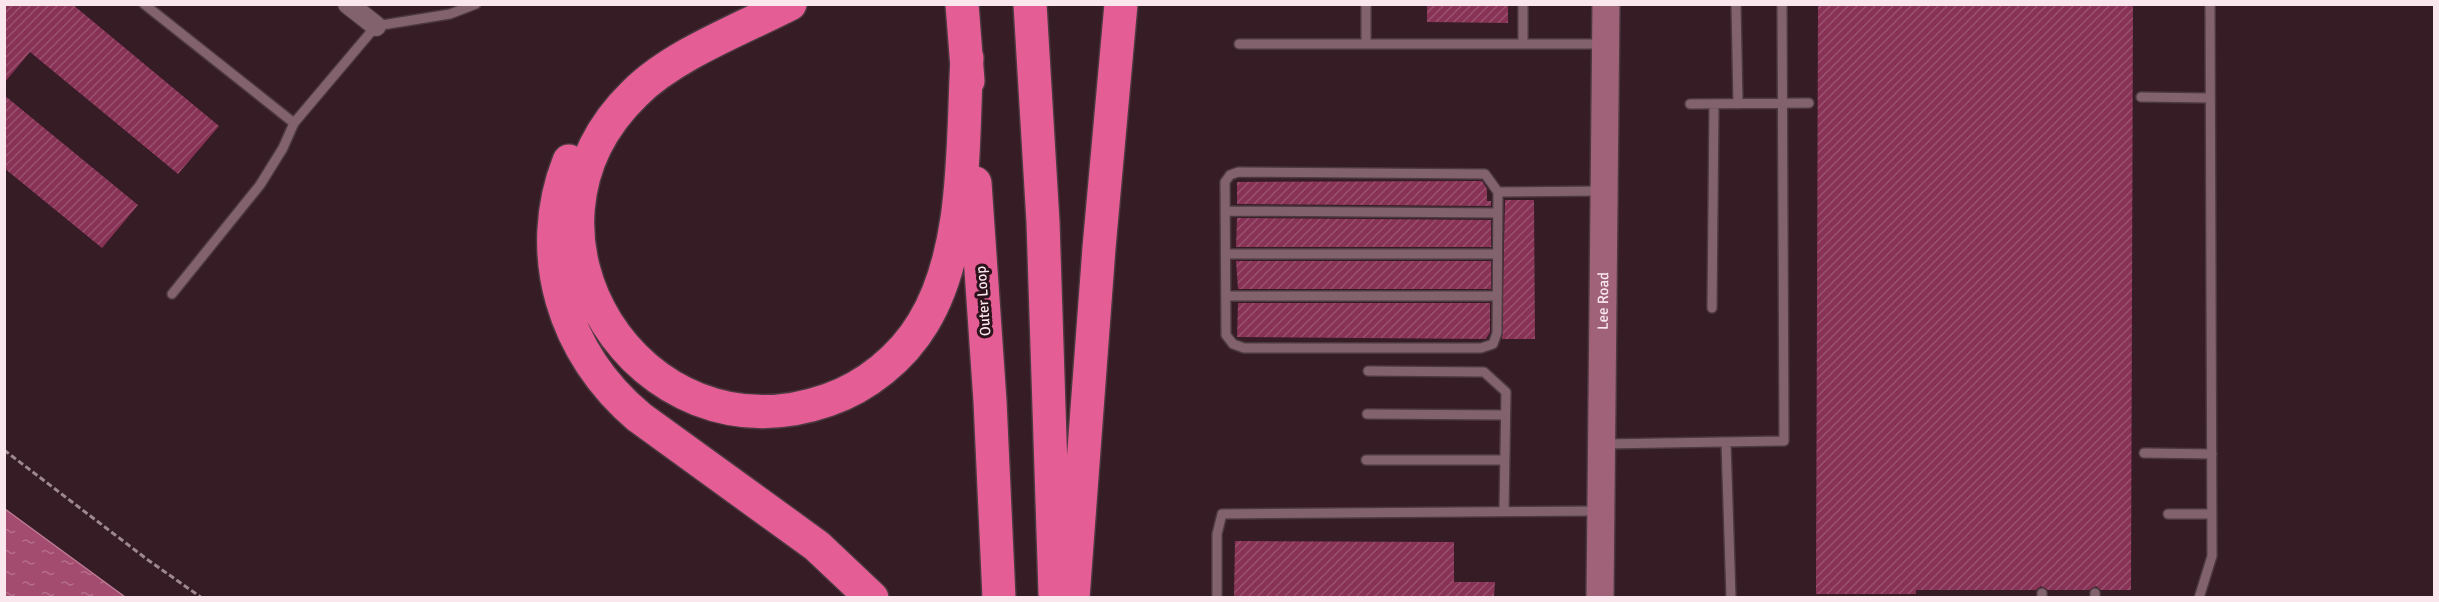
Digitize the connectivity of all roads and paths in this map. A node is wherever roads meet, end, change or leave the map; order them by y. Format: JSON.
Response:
{"nodes":[{"id":1,"x":144,"y":4,"type":"edge"},
{"id":2,"x":348,"y":4,"type":"edge"},
{"id":3,"x":476,"y":4,"type":"edge"},
{"id":4,"x":745,"y":4,"type":"edge"},
{"id":5,"x":790,"y":4,"type":"edge"},
{"id":6,"x":962,"y":4,"type":"edge"},
{"id":7,"x":1030,"y":4,"type":"edge"},
{"id":8,"x":1121,"y":4,"type":"edge"},
{"id":9,"x":1366,"y":4,"type":"edge"},
{"id":10,"x":1523,"y":4,"type":"edge"},
{"id":11,"x":1606,"y":4,"type":"edge"},
{"id":12,"x":1736,"y":4,"type":"edge"},
{"id":13,"x":1782,"y":4,"type":"edge"},
{"id":14,"x":2210,"y":4,"type":"edge"},
{"id":15,"x":376,"y":26,"type":"junction"},
{"id":16,"x":1239,"y":44,"type":"dead end"},
{"id":17,"x":1366,"y":44,"type":"junction"},
{"id":18,"x":1523,"y":44,"type":"junction"},
{"id":19,"x":1606,"y":44,"type":"junction"},
{"id":20,"x":966,"y":58,"type":"junction"},
{"id":21,"x":2141,"y":97,"type":"dead end"},
{"id":22,"x":2210,"y":98,"type":"junction"},
{"id":23,"x":1809,"y":103,"type":"dead end"},
{"id":24,"x":1690,"y":104,"type":"dead end"},
{"id":25,"x":1714,"y":104,"type":"junction"},
{"id":26,"x":1738,"y":104,"type":"junction"},
{"id":27,"x":1783,"y":105,"type":"junction"},
{"id":28,"x":294,"y":123,"type":"junction"},
{"id":29,"x":1604,"y":191,"type":"junction"},
{"id":30,"x":1498,"y":192,"type":"junction"},
{"id":31,"x":1225,"y":211,"type":"junction"},
{"id":32,"x":1498,"y":213,"type":"junction"},
{"id":33,"x":1226,"y":254,"type":"junction"},
{"id":34,"x":1497,"y":254,"type":"junction"},
{"id":35,"x":172,"y":294,"type":"dead end"},
{"id":36,"x":1226,"y":296,"type":"junction"},
{"id":37,"x":1497,"y":296,"type":"junction"},
{"id":38,"x":1712,"y":308,"type":"dead end"},
{"id":39,"x":1368,"y":371,"type":"dead end"},
{"id":40,"x":1367,"y":414,"type":"dead end"},
{"id":41,"x":1506,"y":415,"type":"junction"},
{"id":42,"x":1726,"y":442,"type":"junction"},
{"id":43,"x":1601,"y":444,"type":"junction"},
{"id":44,"x":4,"y":450,"type":"edge"},
{"id":45,"x":2144,"y":453,"type":"dead end"},
{"id":46,"x":2212,"y":454,"type":"junction"},
{"id":47,"x":1366,"y":459,"type":"dead end"},
{"id":48,"x":1505,"y":459,"type":"junction"},
{"id":49,"x":1600,"y":510,"type":"junction"},
{"id":50,"x":1504,"y":511,"type":"junction"},
{"id":51,"x":2168,"y":514,"type":"dead end"},
{"id":52,"x":2212,"y":514,"type":"junction"},
{"id":53,"x":202,"y":597,"type":"edge"},
{"id":54,"x":872,"y":597,"type":"edge"},
{"id":55,"x":999,"y":597,"type":"edge"},
{"id":56,"x":1055,"y":597,"type":"edge"},
{"id":57,"x":1073,"y":597,"type":"edge"},
{"id":58,"x":1217,"y":597,"type":"edge"},
{"id":59,"x":1599,"y":597,"type":"edge"},
{"id":60,"x":1731,"y":597,"type":"edge"},
{"id":61,"x":2199,"y":597,"type":"edge"}],
"edges":[{"from":1,"to":28,"type":"lane"},
{"from":2,"to":15,"type":"street"},
{"from":3,"to":15,"type":"lane"},
{"from":4,"to":54,"type":"highway"},
{"from":5,"to":20,"type":"highway"},
{"from":6,"to":20,"type":"highway","name":"Outer Loop"},
{"from":7,"to":56,"type":"highway"},
{"from":8,"to":57,"type":"highway"},
{"from":9,"to":17,"type":"lane"},
{"from":10,"to":18,"type":"lane"},
{"from":11,"to":19,"type":"street","name":"Lee Road"},
{"from":12,"to":26,"type":"lane"},
{"from":13,"to":27,"type":"lane"},
{"from":14,"to":22,"type":"lane"},
{"from":15,"to":28,"type":"lane"},
{"from":16,"to":17,"type":"lane"},
{"from":17,"to":18,"type":"lane"},
{"from":18,"to":19,"type":"lane"},
{"from":19,"to":29,"type":"street","name":"Lee Road"},
{"from":20,"to":55,"type":"highway","name":"Outer Loop"},
{"from":21,"to":22,"type":"lane"},
{"from":22,"to":46,"type":"lane"},
{"from":23,"to":27,"type":"lane"},
{"from":24,"to":25,"type":"lane"},
{"from":25,"to":26,"type":"lane"},
{"from":25,"to":38,"type":"lane"},
{"from":26,"to":27,"type":"lane"},
{"from":27,"to":42,"type":"lane"},
{"from":28,"to":35,"type":"lane"},
{"from":29,"to":30,"type":"lane"},
{"from":29,"to":43,"type":"street","name":"Lee Road"},
{"from":30,"to":31,"type":"lane"},
{"from":30,"to":32,"type":"lane"},
{"from":31,"to":32,"type":"lane"},
{"from":31,"to":33,"type":"lane"},
{"from":32,"to":34,"type":"lane"},
{"from":33,"to":34,"type":"lane"},
{"from":33,"to":36,"type":"lane"},
{"from":34,"to":37,"type":"lane"},
{"from":36,"to":37,"type":"lane"},
{"from":36,"to":37,"type":"lane"},
{"from":39,"to":41,"type":"lane"},
{"from":40,"to":41,"type":"lane"},
{"from":41,"to":48,"type":"lane"},
{"from":42,"to":43,"type":"lane"},
{"from":42,"to":60,"type":"lane"},
{"from":43,"to":49,"type":"street","name":"Lee Road"},
{"from":44,"to":53,"type":"path"},
{"from":45,"to":46,"type":"lane"},
{"from":46,"to":52,"type":"lane"},
{"from":47,"to":48,"type":"lane"},
{"from":48,"to":50,"type":"lane"},
{"from":49,"to":50,"type":"lane"},
{"from":49,"to":59,"type":"street","name":"Lee Road"},
{"from":50,"to":58,"type":"lane"},
{"from":51,"to":52,"type":"lane"},
{"from":52,"to":61,"type":"lane"}]}
